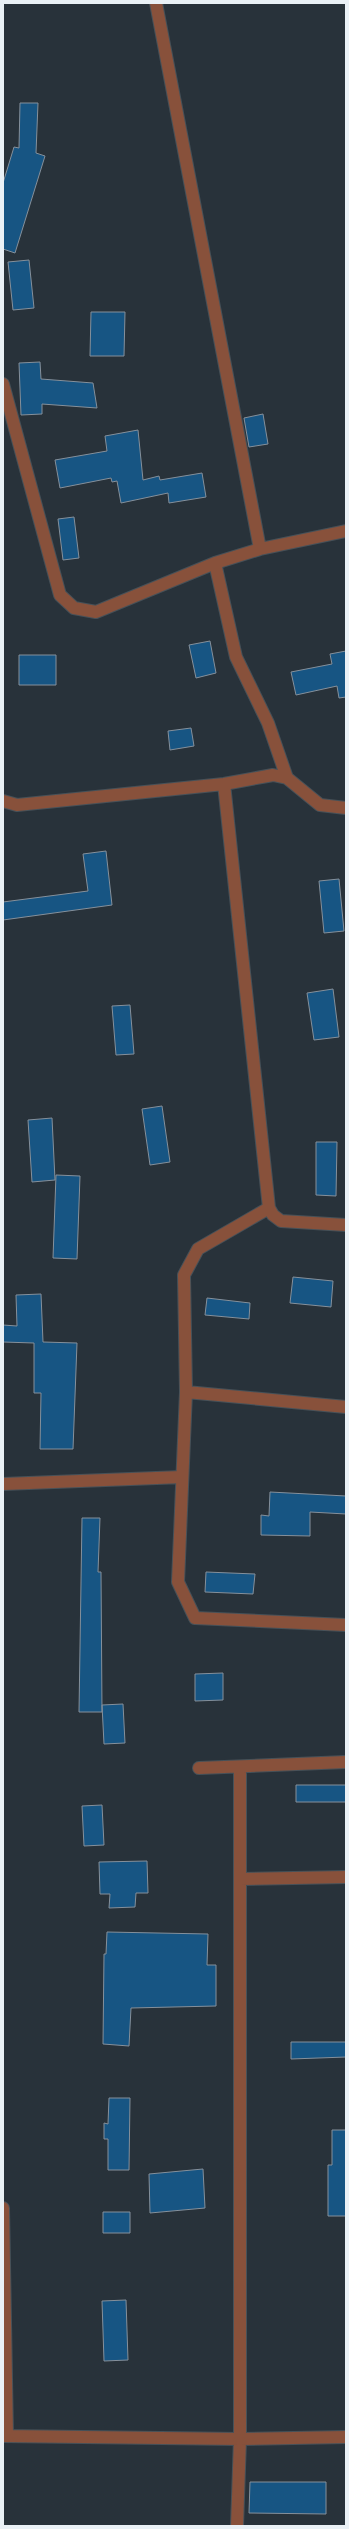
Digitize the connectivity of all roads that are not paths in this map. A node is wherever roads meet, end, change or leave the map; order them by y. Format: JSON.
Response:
{"nodes":[{"id":1,"x":156,"y":3,"type":"edge"},
{"id":2,"x":3,"y":384,"type":"edge"},
{"id":3,"x":346,"y":531,"type":"edge"},
{"id":4,"x":260,"y":549,"type":"junction"},
{"id":5,"x":214,"y":563,"type":"junction"},
{"id":6,"x":287,"y":778,"type":"junction"},
{"id":7,"x":224,"y":784,"type":"junction"},
{"id":8,"x":3,"y":801,"type":"edge"},
{"id":9,"x":346,"y":808,"type":"edge"},
{"id":10,"x":269,"y":1208,"type":"junction"},
{"id":11,"x":346,"y":1225,"type":"edge"},
{"id":12,"x":186,"y":1392,"type":"junction"},
{"id":13,"x":346,"y":1407,"type":"edge"},
{"id":14,"x":182,"y":1477,"type":"junction"},
{"id":15,"x":3,"y":1484,"type":"edge"},
{"id":16,"x":346,"y":1625,"type":"edge"},
{"id":17,"x":346,"y":1762,"type":"edge"},
{"id":18,"x":240,"y":1767,"type":"junction"},
{"id":19,"x":198,"y":1768,"type":"dead end"},
{"id":20,"x":346,"y":1877,"type":"edge"},
{"id":21,"x":240,"y":1879,"type":"junction"},
{"id":22,"x":3,"y":2208,"type":"edge"},
{"id":23,"x":5,"y":2436,"type":"edge"},
{"id":24,"x":346,"y":2437,"type":"edge"},
{"id":25,"x":240,"y":2439,"type":"junction"},
{"id":26,"x":237,"y":2526,"type":"edge"}],
"edges":[{"from":1,"to":4,"type":"street"},
{"from":2,"to":5,"type":"street"},
{"from":3,"to":4,"type":"street"},
{"from":4,"to":5,"type":"street"},
{"from":5,"to":6,"type":"street"},
{"from":6,"to":7,"type":"street"},
{"from":6,"to":9,"type":"street"},
{"from":7,"to":8,"type":"street"},
{"from":7,"to":10,"type":"street"},
{"from":10,"to":11,"type":"street"},
{"from":10,"to":12,"type":"street"},
{"from":12,"to":13,"type":"street"},
{"from":12,"to":14,"type":"street"},
{"from":14,"to":15,"type":"street"},
{"from":14,"to":16,"type":"street"},
{"from":17,"to":18,"type":"street"},
{"from":18,"to":19,"type":"street"},
{"from":18,"to":21,"type":"street"},
{"from":20,"to":21,"type":"street"},
{"from":21,"to":25,"type":"street"},
{"from":22,"to":23,"type":"street"},
{"from":23,"to":25,"type":"street"},
{"from":24,"to":25,"type":"street"},
{"from":25,"to":26,"type":"street"}]}
